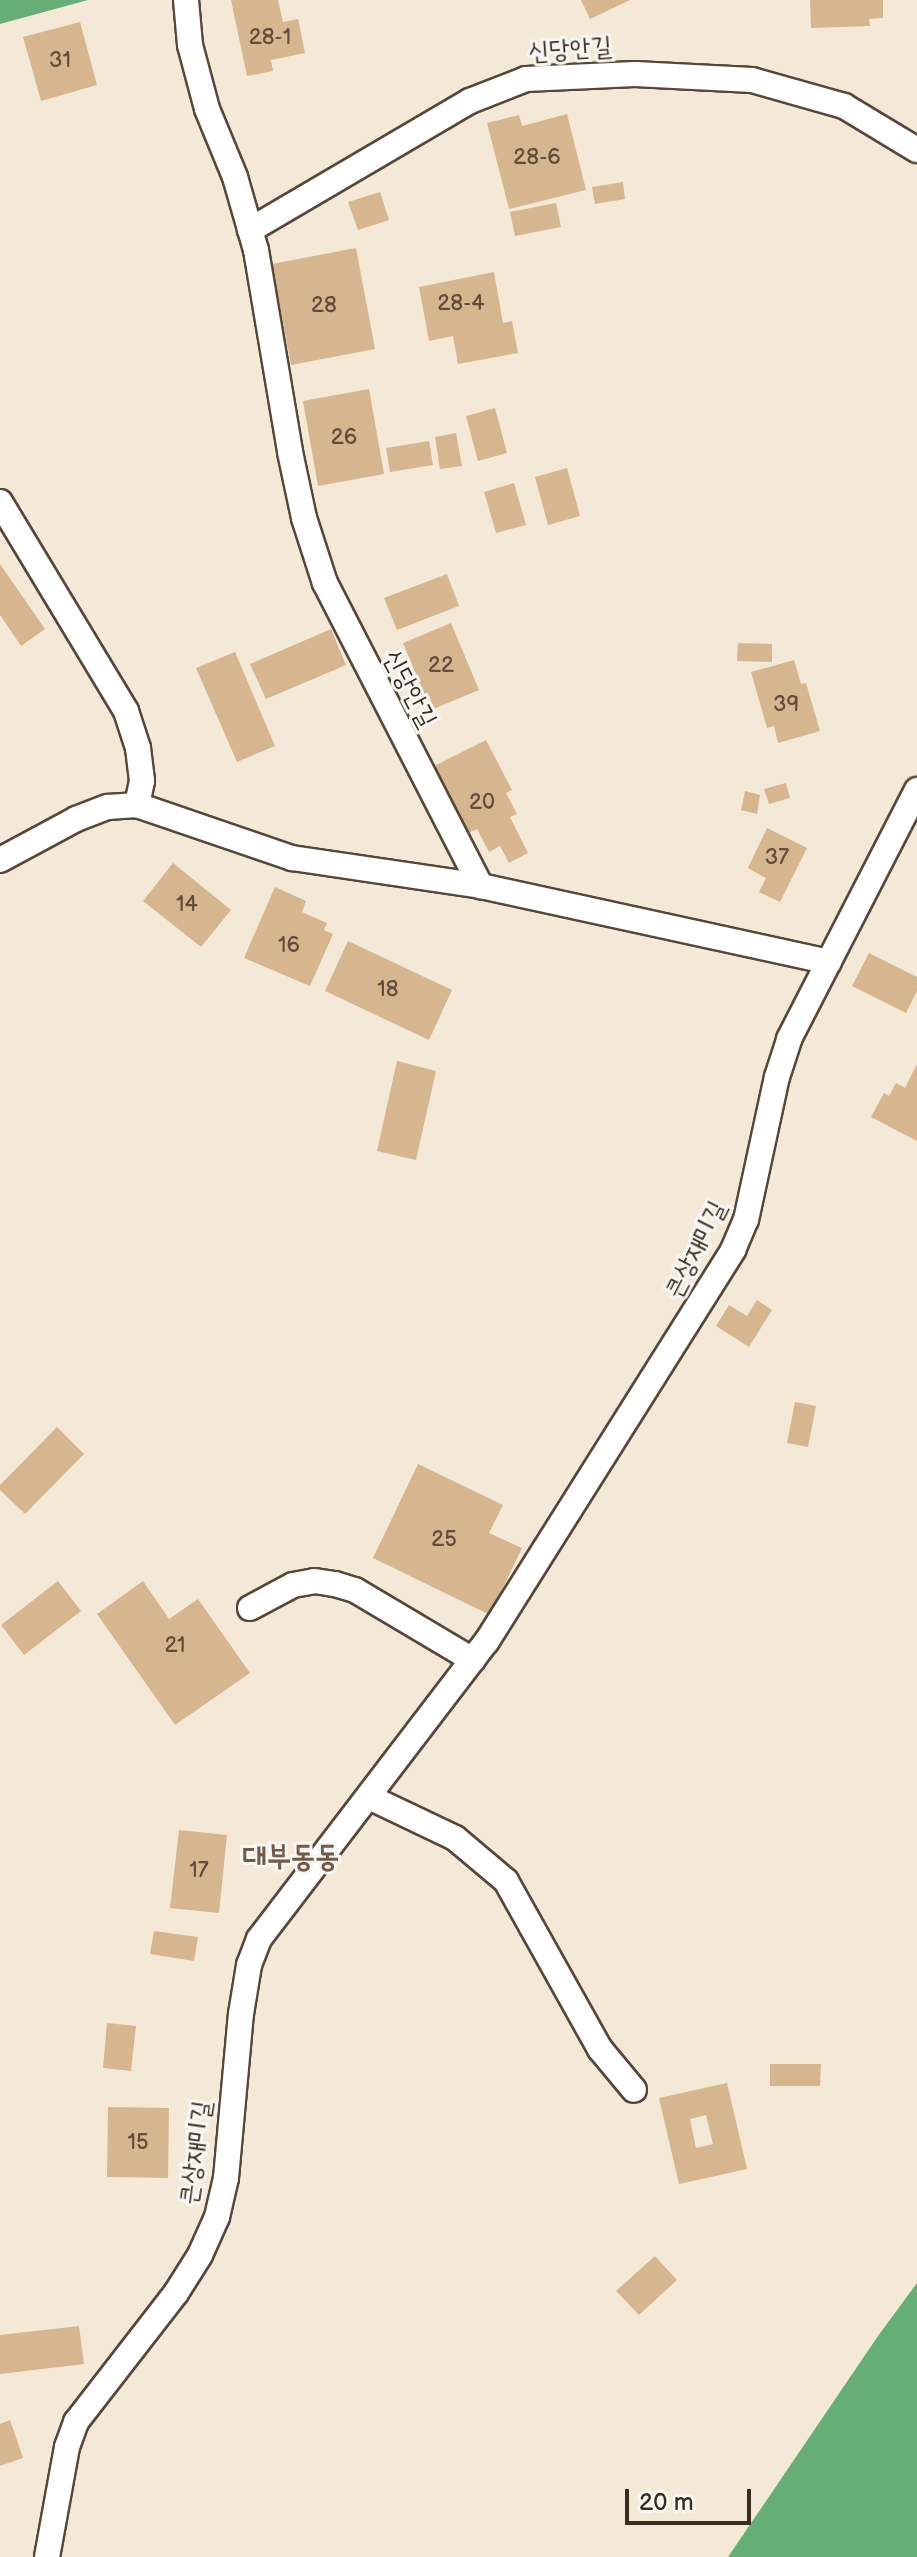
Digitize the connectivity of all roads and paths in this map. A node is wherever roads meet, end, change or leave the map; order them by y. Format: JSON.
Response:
{"nodes":[{"id":1,"x":186,"y":0,"type":"edge"},
{"id":2,"x":917,"y":150,"type":"edge"},
{"id":3,"x":250,"y":230,"type":"junction"},
{"id":4,"x":0,"y":502,"type":"edge"},
{"id":5,"x":914,"y":804,"type":"edge"},
{"id":6,"x":137,"y":805,"type":"junction"},
{"id":7,"x":0,"y":860,"type":"edge"},
{"id":8,"x":481,"y":886,"type":"junction"},
{"id":9,"x":829,"y":962,"type":"junction"},
{"id":10,"x":250,"y":1608,"type":"dead end"},
{"id":11,"x":473,"y":1660,"type":"junction"},
{"id":12,"x":369,"y":1797,"type":"junction"},
{"id":13,"x":634,"y":2090,"type":"dead end"},
{"id":14,"x":47,"y":2557,"type":"edge"}],
"edges":[{"from":1,"to":3,"type":"lane","name":"신당안길"},
{"from":2,"to":3,"type":"lane","name":"신당안길"},
{"from":3,"to":8,"type":"lane","name":"신당안길"},
{"from":4,"to":6,"type":"lane"},
{"from":5,"to":9,"type":"lane","name":"큰상재미길"},
{"from":6,"to":7,"type":"lane"},
{"from":6,"to":8,"type":"lane"},
{"from":8,"to":9,"type":"lane"},
{"from":9,"to":11,"type":"lane","name":"큰상재미길"},
{"from":10,"to":11,"type":"lane"},
{"from":11,"to":12,"type":"lane","name":"큰상재미길"},
{"from":12,"to":13,"type":"lane"},
{"from":12,"to":14,"type":"lane","name":"큰상재미길"}]}
